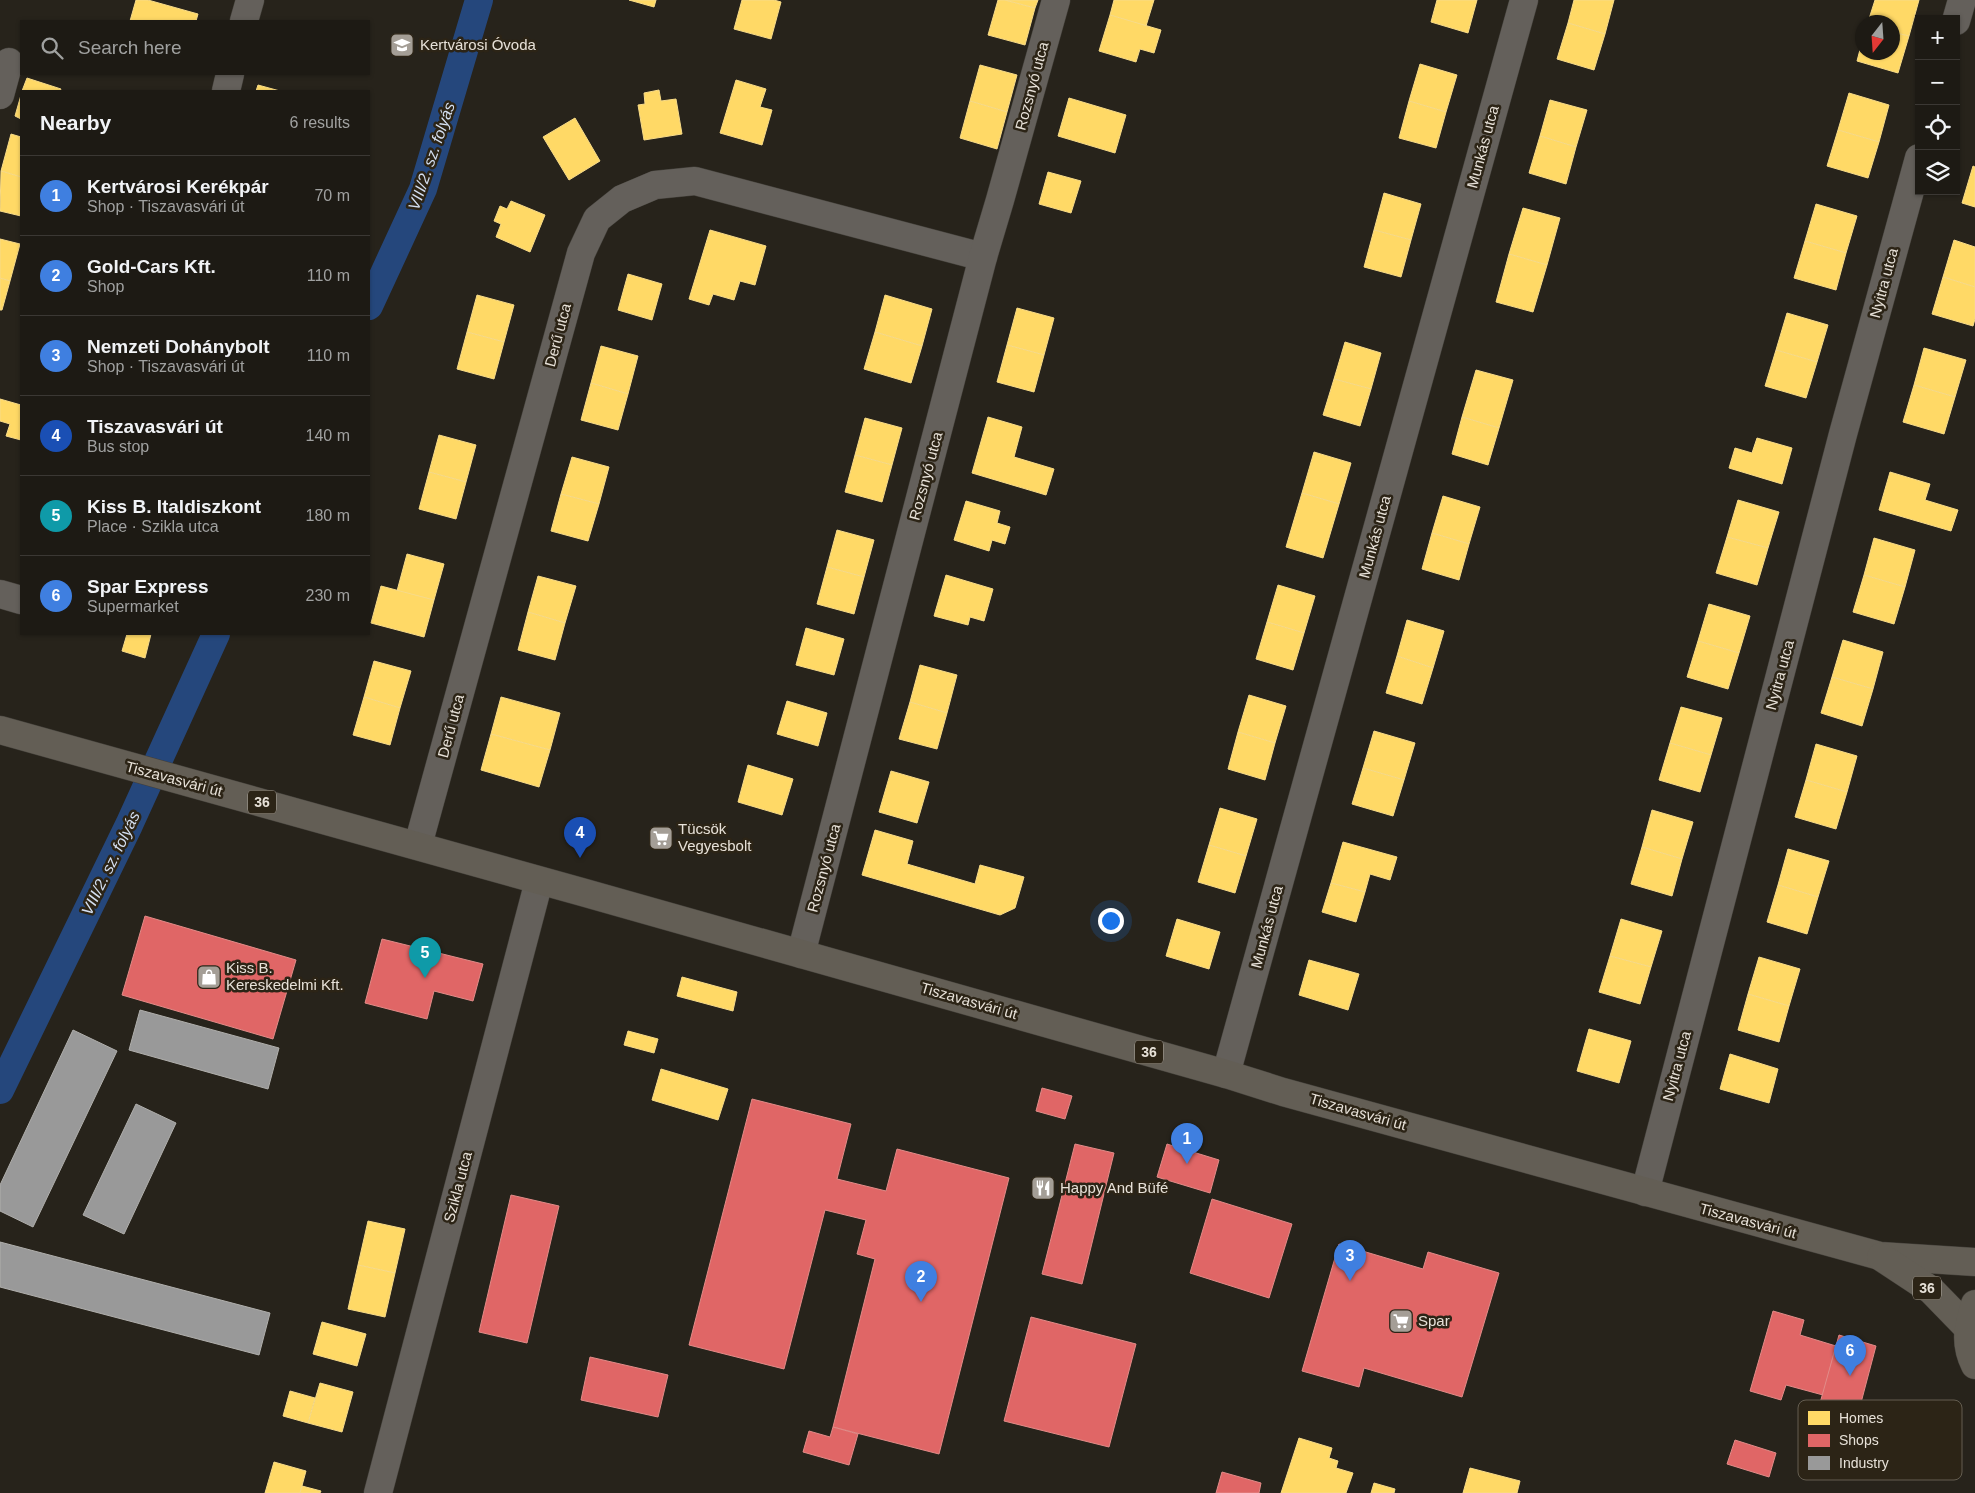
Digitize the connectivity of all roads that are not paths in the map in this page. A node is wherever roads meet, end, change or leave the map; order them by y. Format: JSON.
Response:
{"nodes":[{"id":1,"x":250,"y":0,"type":"edge"},
{"id":2,"x":1056,"y":0,"type":"edge"},
{"id":3,"x":1524,"y":0,"type":"edge"},
{"id":4,"x":1962,"y":0,"type":"edge"},
{"id":5,"x":1958,"y":15,"type":"edge"},
{"id":6,"x":244,"y":20,"type":"edge"},
{"id":7,"x":9,"y":62,"type":"dead end"},
{"id":8,"x":230,"y":75,"type":"edge"},
{"id":9,"x":226,"y":90,"type":"edge"},
{"id":10,"x":0,"y":95,"type":"edge"},
{"id":11,"x":1915,"y":173,"type":"edge"},
{"id":12,"x":983,"y":257,"type":"junction"},
{"id":13,"x":0,"y":594,"type":"edge"},
{"id":14,"x":20,"y":600,"type":"edge"},
{"id":15,"x":0,"y":730,"type":"edge"},
{"id":16,"x":418,"y":845,"type":"junction"},
{"id":17,"x":539,"y":881,"type":"junction"},
{"id":18,"x":801,"y":954,"type":"junction"},
{"id":19,"x":1226,"y":1074,"type":"junction"},
{"id":20,"x":1645,"y":1192,"type":"junction"},
{"id":21,"x":1880,"y":1256,"type":"junction"},
{"id":22,"x":1975,"y":1262,"type":"edge"},
{"id":23,"x":1971,"y":1316,"type":"edge"},
{"id":24,"x":1975,"y":1366,"type":"edge"},
{"id":25,"x":378,"y":1493,"type":"edge"}],
"edges":[{"from":1,"to":6,"type":"street"},
{"from":2,"to":12,"type":"street","name":"Rozsnyó utca"},
{"from":3,"to":19,"type":"street","name":"Munkás utca"},
{"from":4,"to":5,"type":"street"},
{"from":7,"to":10,"type":"street"},
{"from":8,"to":9,"type":"street"},
{"from":11,"to":20,"type":"street","name":"Nyitra utca"},
{"from":12,"to":16,"type":"street","name":"Derű utca"},
{"from":12,"to":18,"type":"street","name":"Rozsnyó utca"},
{"from":13,"to":14,"type":"street"},
{"from":15,"to":16,"type":"main road","name":"Tiszavasvári út","number":"36"},
{"from":16,"to":17,"type":"main road","name":"Tiszavasvári út","number":"36"},
{"from":17,"to":18,"type":"main road","name":"Tiszavasvári út","number":"36"},
{"from":17,"to":25,"type":"street","name":"Szikla utca"},
{"from":18,"to":19,"type":"main road","name":"Tiszavasvári út","number":"36"},
{"from":19,"to":20,"type":"main road","name":"Tiszavasvári út","number":"36"},
{"from":20,"to":21,"type":"main road","name":"Tiszavasvári út","number":"36"},
{"from":21,"to":22,"type":"main road","number":"36"},
{"from":21,"to":23,"type":"main road","number":"36"},
{"from":23,"to":24,"type":"main road","number":"36"}]}
